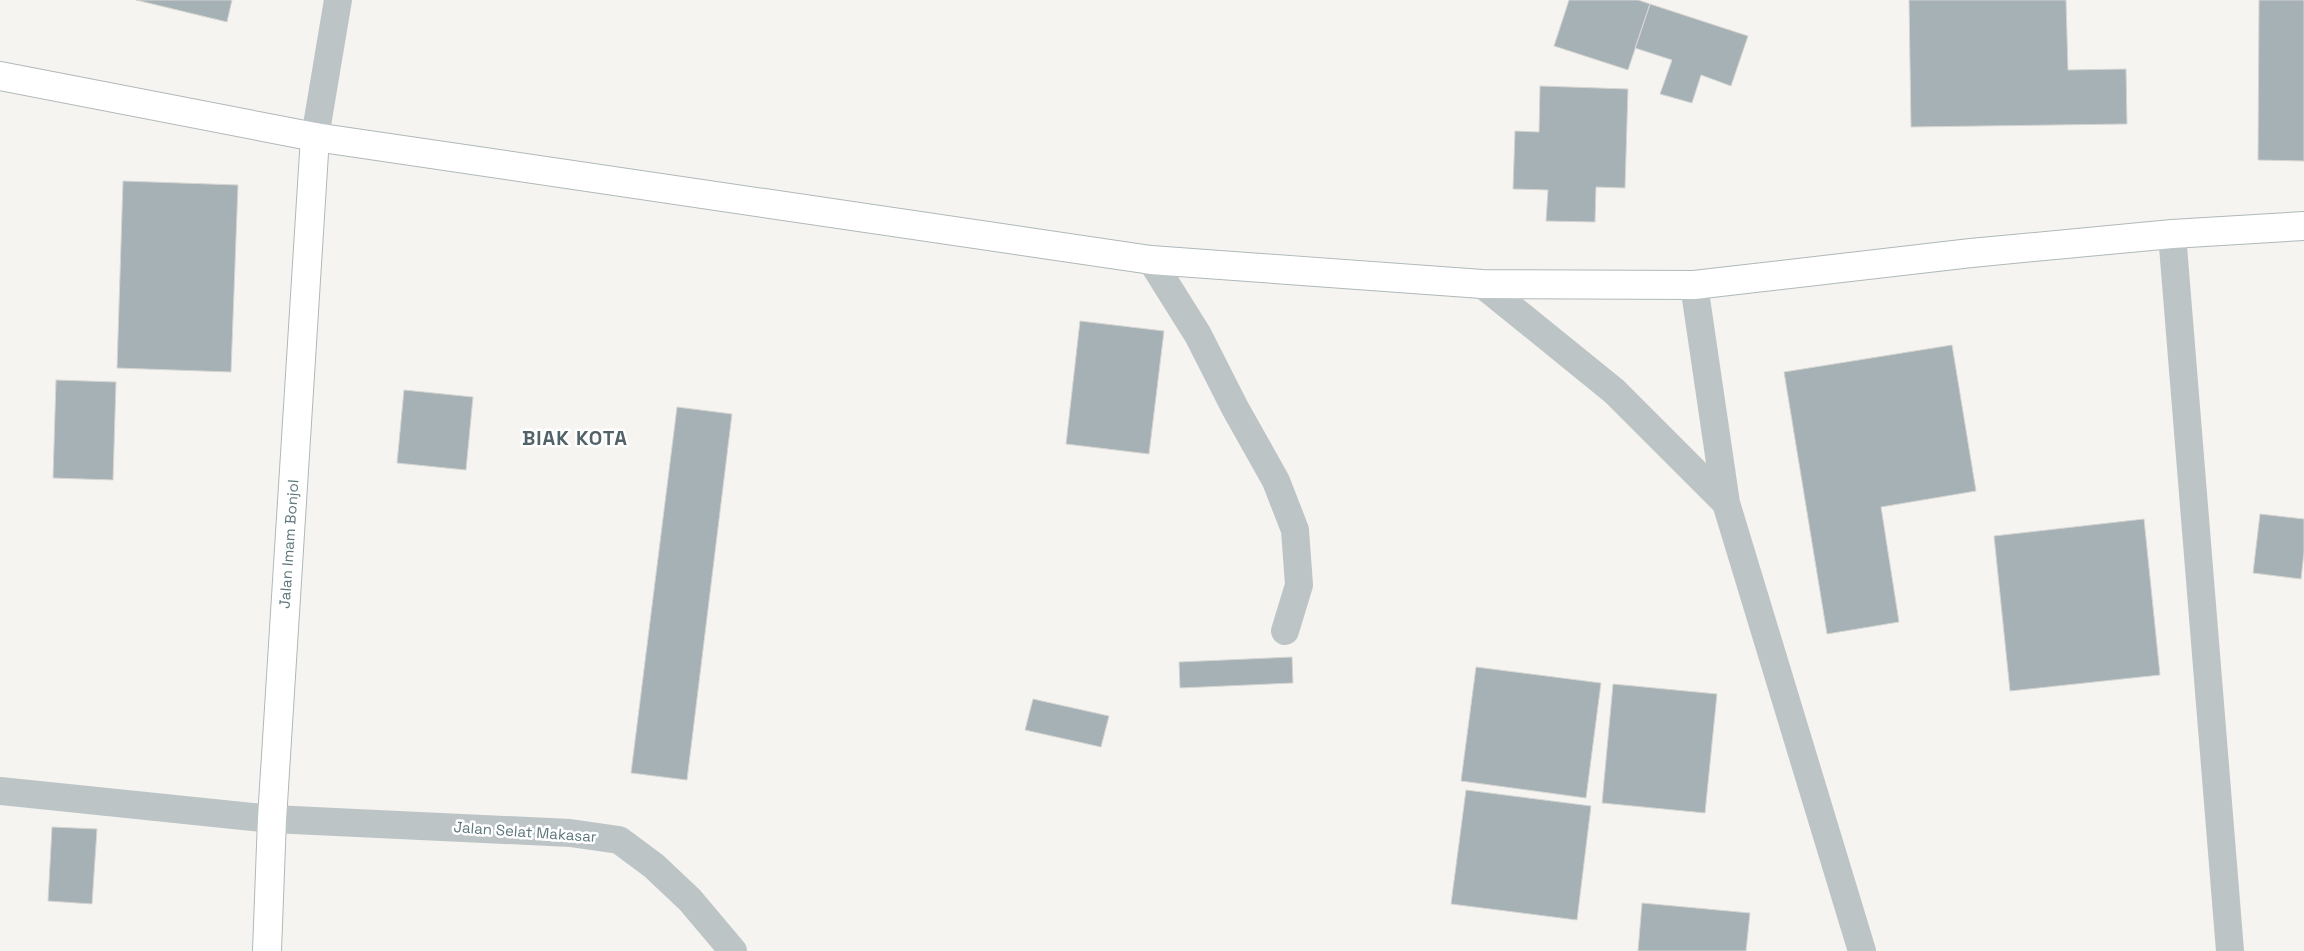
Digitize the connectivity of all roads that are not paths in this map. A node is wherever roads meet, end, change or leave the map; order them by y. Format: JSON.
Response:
{"nodes":[{"id":1,"x":338,"y":0,"type":"edge"},
{"id":2,"x":0,"y":76,"type":"edge"},
{"id":3,"x":314,"y":137,"type":"junction"},
{"id":4,"x":2304,"y":226,"type":"edge"},
{"id":5,"x":2172,"y":234,"type":"junction"},
{"id":6,"x":1151,"y":260,"type":"junction"},
{"id":7,"x":1482,"y":284,"type":"junction"},
{"id":8,"x":1694,"y":285,"type":"junction"},
{"id":9,"x":1726,"y":503,"type":"junction"},
{"id":10,"x":1285,"y":631,"type":"dead end"},
{"id":11,"x":0,"y":791,"type":"edge"},
{"id":12,"x":272,"y":819,"type":"junction"},
{"id":13,"x":267,"y":951,"type":"edge"},
{"id":14,"x":733,"y":951,"type":"edge"},
{"id":15,"x":1862,"y":951,"type":"edge"},
{"id":16,"x":2230,"y":951,"type":"edge"}],
"edges":[{"from":1,"to":3,"type":"street"},
{"from":2,"to":3,"type":"main road"},
{"from":3,"to":6,"type":"main road"},
{"from":3,"to":12,"type":"main road","name":"Jalan Imam Bonjol"},
{"from":4,"to":5,"type":"main road"},
{"from":5,"to":8,"type":"main road"},
{"from":5,"to":16,"type":"street"},
{"from":6,"to":7,"type":"main road"},
{"from":6,"to":10,"type":"street"},
{"from":7,"to":8,"type":"main road"},
{"from":7,"to":9,"type":"street"},
{"from":8,"to":9,"type":"street"},
{"from":9,"to":15,"type":"street"},
{"from":11,"to":12,"type":"street","name":"Jalan Selat Makasar"},
{"from":12,"to":13,"type":"main road","name":"Jalan Imam Bonjol"},
{"from":12,"to":14,"type":"street","name":"Jalan Selat Makasar"}]}
